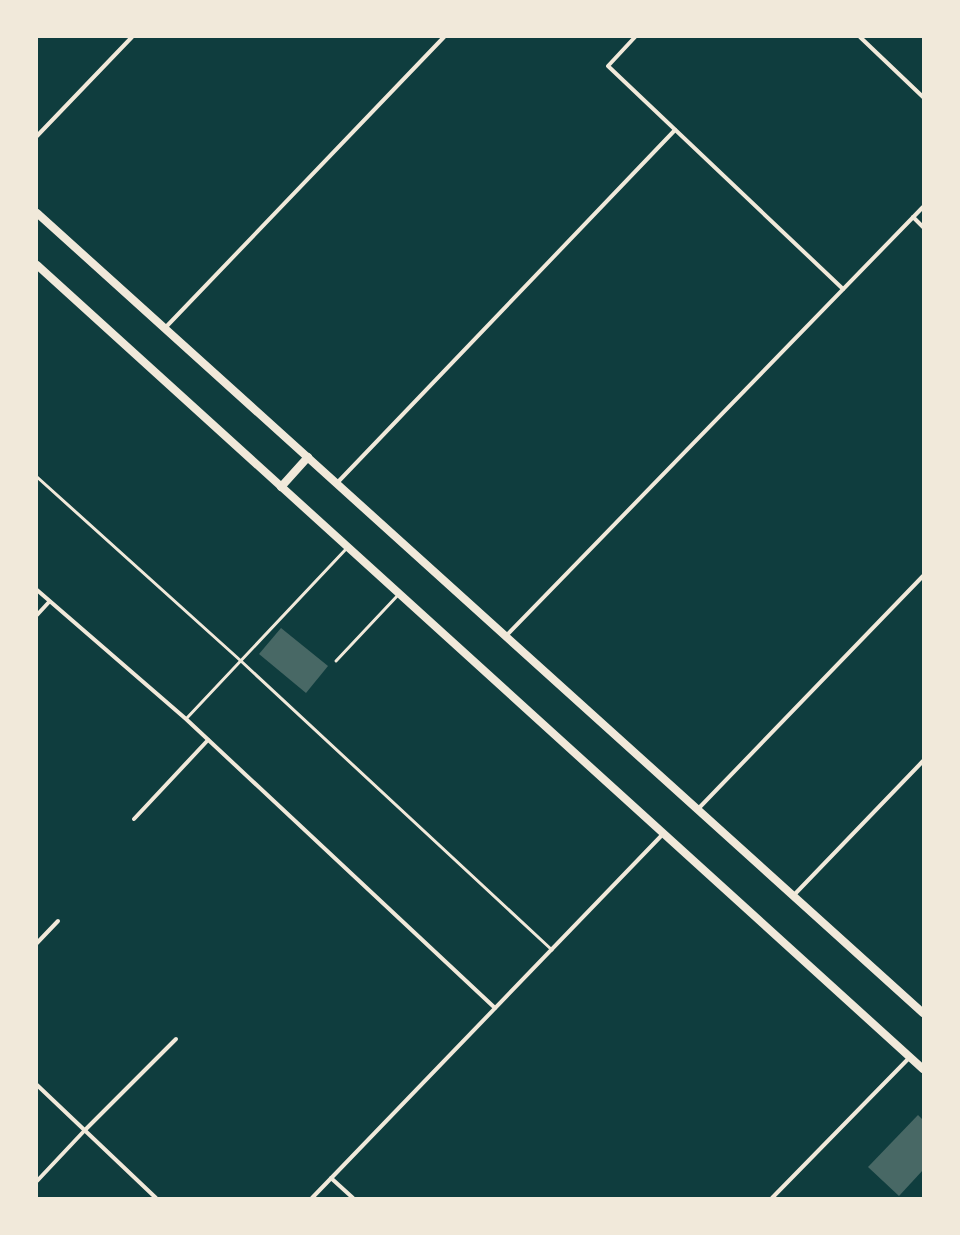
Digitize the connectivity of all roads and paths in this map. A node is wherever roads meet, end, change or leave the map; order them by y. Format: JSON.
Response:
{"nodes":[{"id":1,"x":132,"y":37,"type":"edge"},
{"id":2,"x":444,"y":37,"type":"edge"},
{"id":3,"x":635,"y":37,"type":"edge"},
{"id":4,"x":860,"y":37,"type":"edge"},
{"id":5,"x":923,"y":97,"type":"edge"},
{"id":6,"x":675,"y":130,"type":"junction"},
{"id":7,"x":37,"y":136,"type":"edge"},
{"id":8,"x":923,"y":207,"type":"edge"},
{"id":9,"x":37,"y":213,"type":"edge"},
{"id":10,"x":913,"y":217,"type":"junction"},
{"id":11,"x":923,"y":227,"type":"edge"},
{"id":12,"x":37,"y":265,"type":"edge"},
{"id":13,"x":843,"y":289,"type":"junction"},
{"id":14,"x":165,"y":328,"type":"junction"},
{"id":15,"x":308,"y":457,"type":"junction"},
{"id":16,"x":37,"y":477,"type":"edge"},
{"id":17,"x":337,"y":483,"type":"junction"},
{"id":18,"x":281,"y":487,"type":"junction"},
{"id":19,"x":347,"y":548,"type":"junction"},
{"id":20,"x":923,"y":576,"type":"edge"},
{"id":21,"x":37,"y":590,"type":"edge"},
{"id":22,"x":399,"y":594,"type":"junction"},
{"id":23,"x":49,"y":602,"type":"junction"},
{"id":24,"x":37,"y":615,"type":"edge"},
{"id":25,"x":506,"y":636,"type":"junction"},
{"id":26,"x":241,"y":661,"type":"junction"},
{"id":27,"x":336,"y":661,"type":"dead end"},
{"id":28,"x":186,"y":719,"type":"junction"},
{"id":29,"x":208,"y":740,"type":"junction"},
{"id":30,"x":923,"y":761,"type":"edge"},
{"id":31,"x":698,"y":809,"type":"junction"},
{"id":32,"x":134,"y":820,"type":"dead end"},
{"id":33,"x":663,"y":834,"type":"junction"},
{"id":34,"x":793,"y":896,"type":"junction"},
{"id":35,"x":58,"y":921,"type":"dead end"},
{"id":36,"x":37,"y":943,"type":"edge"},
{"id":37,"x":552,"y":950,"type":"junction"},
{"id":38,"x":495,"y":1008,"type":"junction"},
{"id":39,"x":923,"y":1013,"type":"edge"},
{"id":40,"x":176,"y":1039,"type":"dead end"},
{"id":41,"x":910,"y":1057,"type":"junction"},
{"id":42,"x":923,"y":1069,"type":"edge"},
{"id":43,"x":37,"y":1085,"type":"edge"},
{"id":44,"x":85,"y":1130,"type":"junction"},
{"id":45,"x":331,"y":1178,"type":"junction"},
{"id":46,"x":37,"y":1181,"type":"edge"},
{"id":47,"x":156,"y":1198,"type":"edge"},
{"id":48,"x":312,"y":1198,"type":"edge"},
{"id":49,"x":353,"y":1198,"type":"edge"},
{"id":50,"x":772,"y":1198,"type":"edge"}],
"edges":[{"from":1,"to":7,"type":"street"},
{"from":2,"to":14,"type":"street"},
{"from":3,"to":6,"type":"street"},
{"from":4,"to":5,"type":"street"},
{"from":6,"to":13,"type":"street"},
{"from":6,"to":17,"type":"street"},
{"from":8,"to":10,"type":"street"},
{"from":9,"to":14,"type":"main road"},
{"from":10,"to":11,"type":"street"},
{"from":10,"to":13,"type":"street"},
{"from":12,"to":18,"type":"main road"},
{"from":13,"to":25,"type":"street"},
{"from":14,"to":15,"type":"main road"},
{"from":15,"to":17,"type":"main road"},
{"from":15,"to":18,"type":"main road"},
{"from":16,"to":26,"type":"lane"},
{"from":17,"to":25,"type":"main road"},
{"from":18,"to":19,"type":"main road"},
{"from":19,"to":22,"type":"main road"},
{"from":19,"to":26,"type":"lane"},
{"from":20,"to":31,"type":"street"},
{"from":21,"to":23,"type":"street"},
{"from":22,"to":27,"type":"lane"},
{"from":22,"to":33,"type":"main road"},
{"from":23,"to":24,"type":"street"},
{"from":23,"to":28,"type":"street"},
{"from":25,"to":31,"type":"main road"},
{"from":26,"to":28,"type":"lane"},
{"from":26,"to":37,"type":"lane"},
{"from":28,"to":29,"type":"street"},
{"from":29,"to":32,"type":"street"},
{"from":29,"to":38,"type":"street"},
{"from":30,"to":34,"type":"street"},
{"from":31,"to":34,"type":"main road"},
{"from":33,"to":37,"type":"street"},
{"from":33,"to":41,"type":"main road"},
{"from":34,"to":39,"type":"main road"},
{"from":35,"to":36,"type":"street"},
{"from":37,"to":38,"type":"street"},
{"from":38,"to":45,"type":"street"},
{"from":40,"to":44,"type":"street"},
{"from":41,"to":42,"type":"main road"},
{"from":41,"to":50,"type":"street"},
{"from":43,"to":44,"type":"street"},
{"from":44,"to":46,"type":"street"},
{"from":44,"to":47,"type":"street"},
{"from":45,"to":48,"type":"street"},
{"from":45,"to":49,"type":"street"}]}
